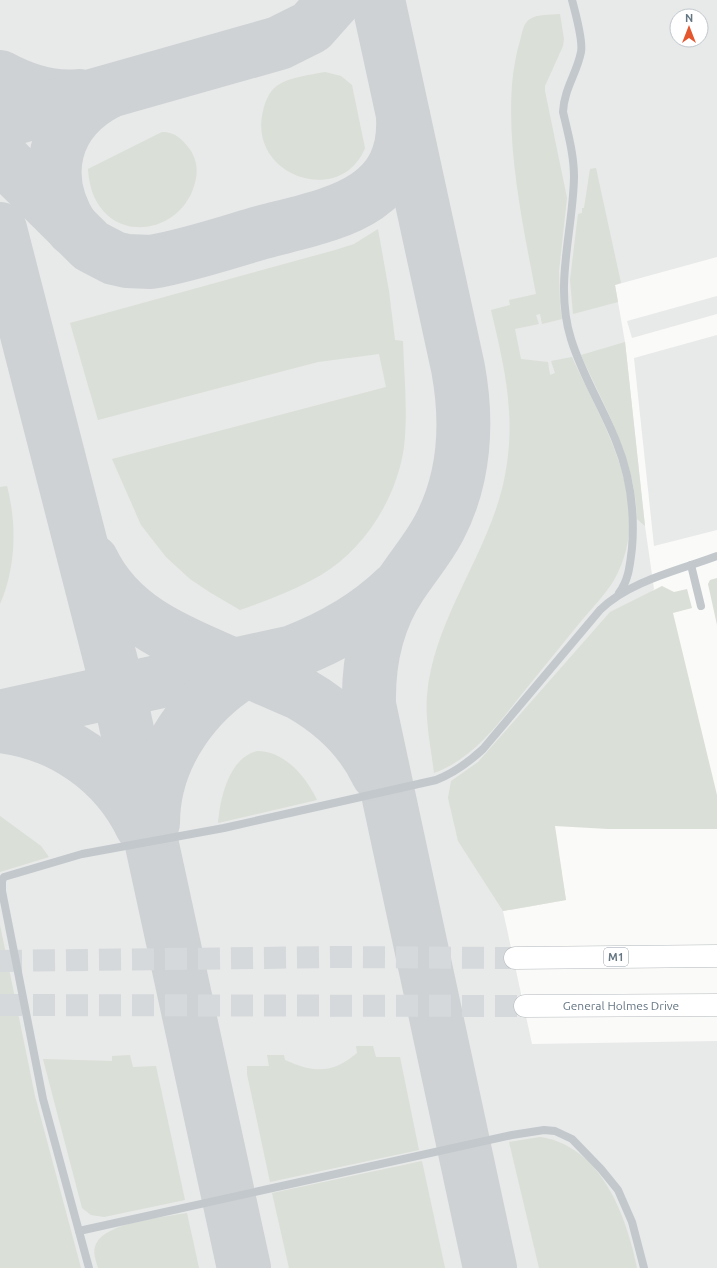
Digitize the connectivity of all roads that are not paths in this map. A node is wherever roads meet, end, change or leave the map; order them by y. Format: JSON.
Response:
{"nodes":[{"id":1,"x":572,"y":0,"type":"edge"},
{"id":2,"x":717,"y":556,"type":"edge"},
{"id":3,"x":691,"y":565,"type":"junction"},
{"id":4,"x":619,"y":594,"type":"junction"},
{"id":5,"x":701,"y":606,"type":"dead end"},
{"id":6,"x":717,"y":956,"type":"edge"},
{"id":7,"x":515,"y":958,"type":"tunnel mouth"},
{"id":8,"x":717,"y":1005,"type":"edge"},
{"id":9,"x":525,"y":1006,"type":"tunnel mouth"},
{"id":10,"x":79,"y":1231,"type":"junction"},
{"id":11,"x":89,"y":1268,"type":"edge"},
{"id":12,"x":644,"y":1268,"type":"edge"}],
"edges":[{"from":1,"to":4,"type":"lane"},
{"from":2,"to":3,"type":"lane"},
{"from":3,"to":4,"type":"lane"},
{"from":3,"to":5,"type":"lane"},
{"from":4,"to":10,"type":"lane"},
{"from":6,"to":7,"type":"highway","number":"M1"},
{"from":8,"to":9,"type":"highway","name":"General Holmes Drive"},
{"from":10,"to":11,"type":"lane"},
{"from":10,"to":12,"type":"lane"}]}
